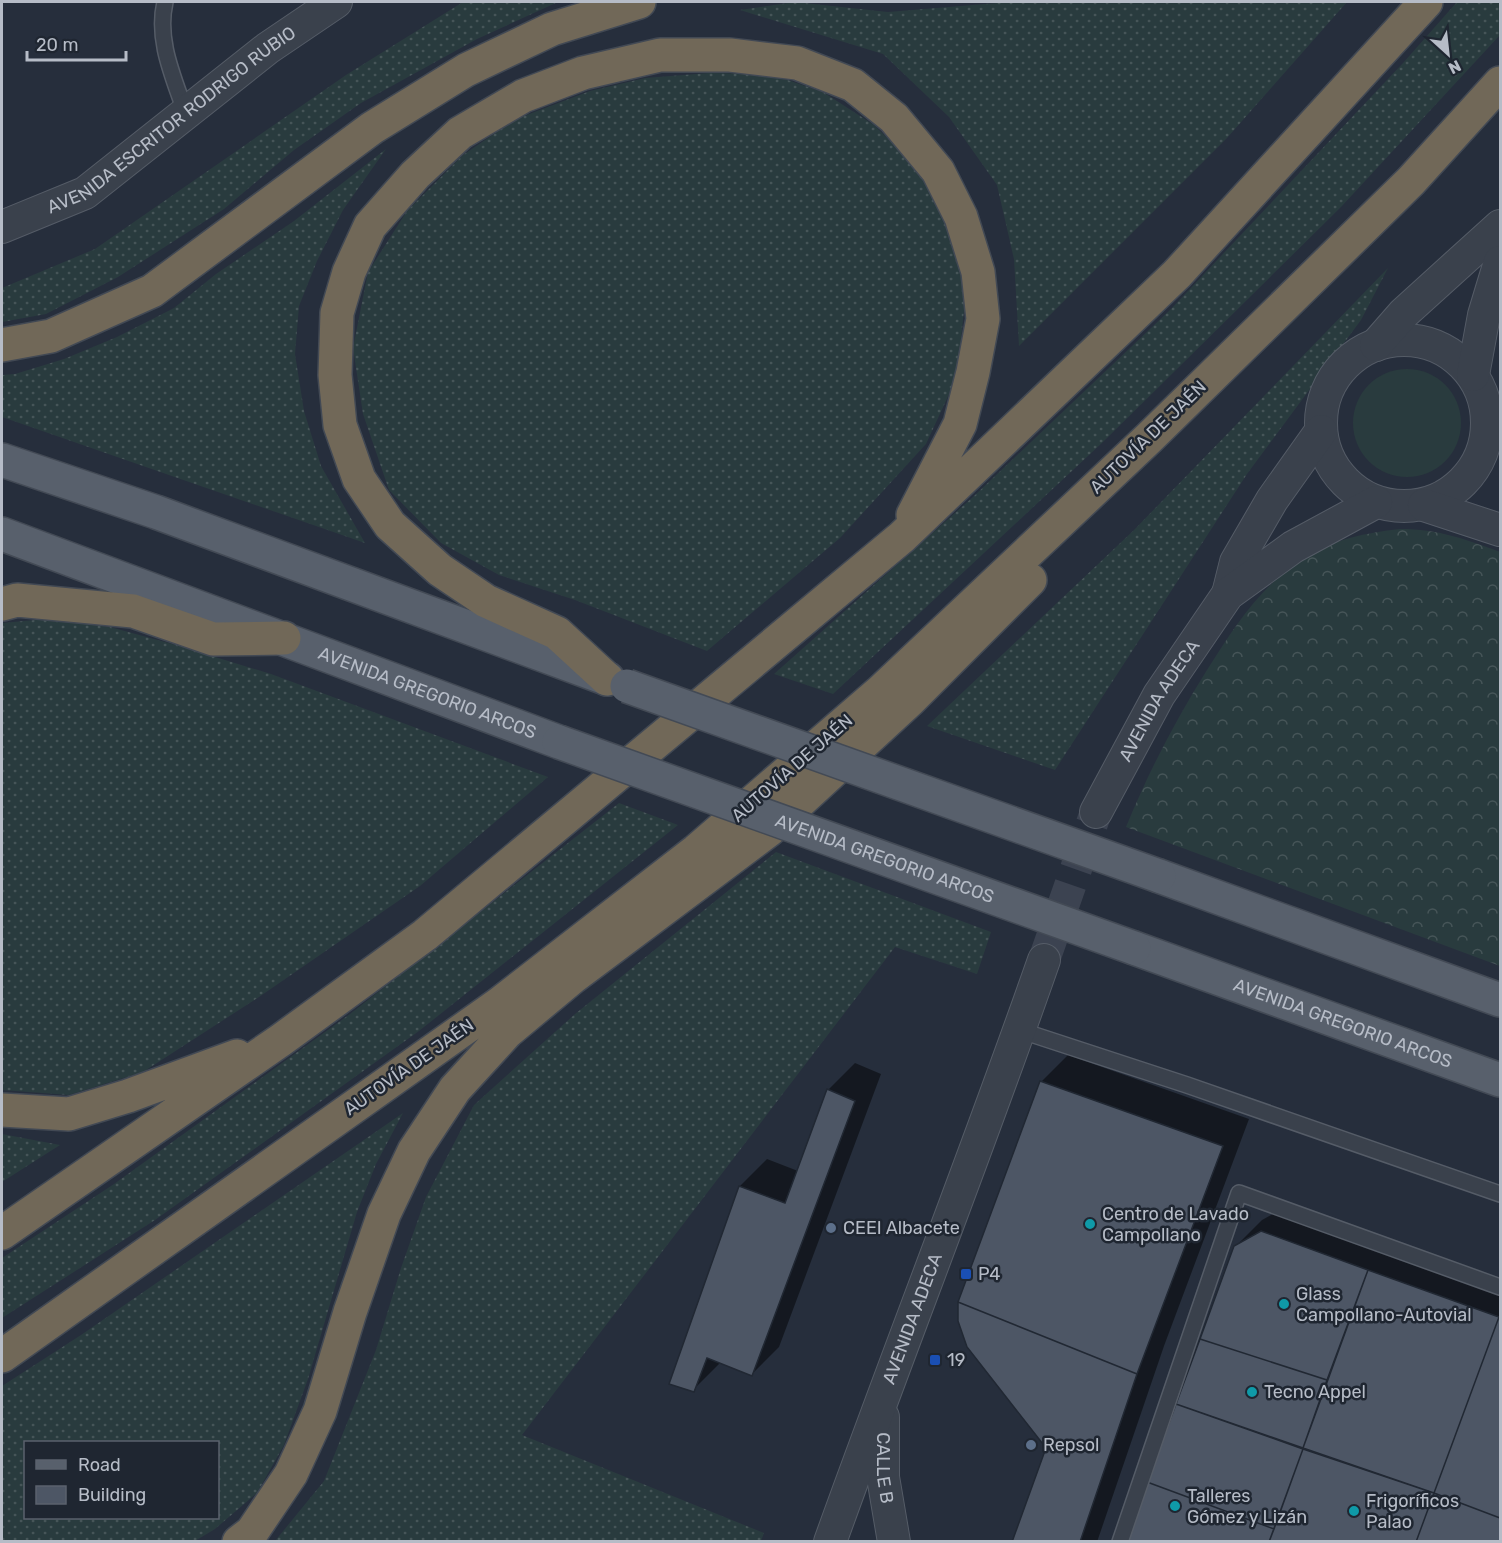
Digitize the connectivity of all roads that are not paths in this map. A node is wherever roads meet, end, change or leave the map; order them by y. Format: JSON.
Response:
{"nodes":[{"id":1,"x":165,"y":2,"type":"edge"},
{"id":2,"x":336,"y":2,"type":"edge"},
{"id":3,"x":639,"y":2,"type":"edge"},
{"id":4,"x":1426,"y":2,"type":"edge"},
{"id":5,"x":1500,"y":83,"type":"edge"},
{"id":6,"x":1500,"y":92,"type":"edge"},
{"id":7,"x":186,"y":114,"type":"junction"},
{"id":8,"x":1500,"y":226,"type":"edge"},
{"id":9,"x":2,"y":227,"type":"edge"},
{"id":10,"x":1500,"y":262,"type":"edge"},
{"id":11,"x":2,"y":345,"type":"edge"},
{"id":12,"x":1376,"y":345,"type":"junction"},
{"id":13,"x":1473,"y":375,"type":"junction"},
{"id":14,"x":1321,"y":431,"type":"junction"},
{"id":15,"x":1494,"y":434,"type":"edge"},
{"id":16,"x":2,"y":460,"type":"edge"},
{"id":17,"x":1376,"y":502,"type":"junction"},
{"id":18,"x":1424,"y":505,"type":"junction"},
{"id":19,"x":1500,"y":530,"type":"edge"},
{"id":20,"x":2,"y":534,"type":"edge"},
{"id":21,"x":902,"y":537,"type":"junction"},
{"id":22,"x":1228,"y":594,"type":"junction"},
{"id":23,"x":2,"y":604,"type":"edge"},
{"id":24,"x":284,"y":638,"type":"junction"},
{"id":25,"x":617,"y":683,"type":"junction"},
{"id":26,"x":1096,"y":812,"type":"tunnel mouth"},
{"id":27,"x":1044,"y":960,"type":"tunnel mouth"},
{"id":28,"x":1500,"y":1000,"type":"edge"},
{"id":29,"x":1020,"y":1030,"type":"junction"},
{"id":30,"x":281,"y":1040,"type":"junction"},
{"id":31,"x":1500,"y":1080,"type":"edge"},
{"id":32,"x":2,"y":1110,"type":"edge"},
{"id":33,"x":1500,"y":1194,"type":"edge"},
{"id":34,"x":2,"y":1233,"type":"edge"},
{"id":35,"x":1500,"y":1287,"type":"edge"},
{"id":36,"x":2,"y":1356,"type":"edge"},
{"id":37,"x":884,"y":1394,"type":"junction"},
{"id":38,"x":239,"y":1542,"type":"edge"},
{"id":39,"x":830,"y":1542,"type":"edge"},
{"id":40,"x":894,"y":1542,"type":"edge"},
{"id":41,"x":1120,"y":1542,"type":"edge"}],
"edges":[{"from":1,"to":7,"type":"lane"},
{"from":2,"to":7,"type":"street","name":"AVENIDA ESCRITOR RODRIGO RUBIO"},
{"from":3,"to":11,"type":"highway"},
{"from":4,"to":21,"type":"highway"},
{"from":5,"to":36,"type":"highway","name":"AUTOVÍA DE JAÉN"},
{"from":6,"to":38,"type":"highway"},
{"from":7,"to":9,"type":"street","name":"AVENIDA ESCRITOR RODRIGO RUBIO"},
{"from":8,"to":12,"type":"street"},
{"from":10,"to":13,"type":"street"},
{"from":12,"to":13,"type":"street"},
{"from":12,"to":14,"type":"street"},
{"from":13,"to":15,"type":"street"},
{"from":14,"to":17,"type":"street"},
{"from":14,"to":22,"type":"street","name":"AVENIDA ADECA"},
{"from":15,"to":18,"type":"street"},
{"from":16,"to":25,"type":"main road"},
{"from":17,"to":18,"type":"street"},
{"from":17,"to":22,"type":"street","name":"AVENIDA ADECA"},
{"from":18,"to":19,"type":"street"},
{"from":20,"to":24,"type":"main road","name":"AVENIDA GREGORIO ARCOS"},
{"from":21,"to":25,"type":"highway"},
{"from":21,"to":30,"type":"highway"},
{"from":22,"to":26,"type":"street","name":"AVENIDA ADECA"},
{"from":23,"to":24,"type":"highway"},
{"from":24,"to":31,"type":"main road","name":"AVENIDA GREGORIO ARCOS","bridge":true},
{"from":25,"to":28,"type":"main road","bridge":true},
{"from":27,"to":29,"type":"street","name":"AVENIDA ADECA"},
{"from":29,"to":33,"type":"lane"},
{"from":29,"to":37,"type":"street","name":"AVENIDA ADECA"},
{"from":30,"to":32,"type":"highway"},
{"from":30,"to":34,"type":"highway"},
{"from":35,"to":41,"type":"lane"},
{"from":37,"to":39,"type":"street","name":"AVENIDA ADECA"},
{"from":37,"to":40,"type":"street","name":"CALLE B"}]}
